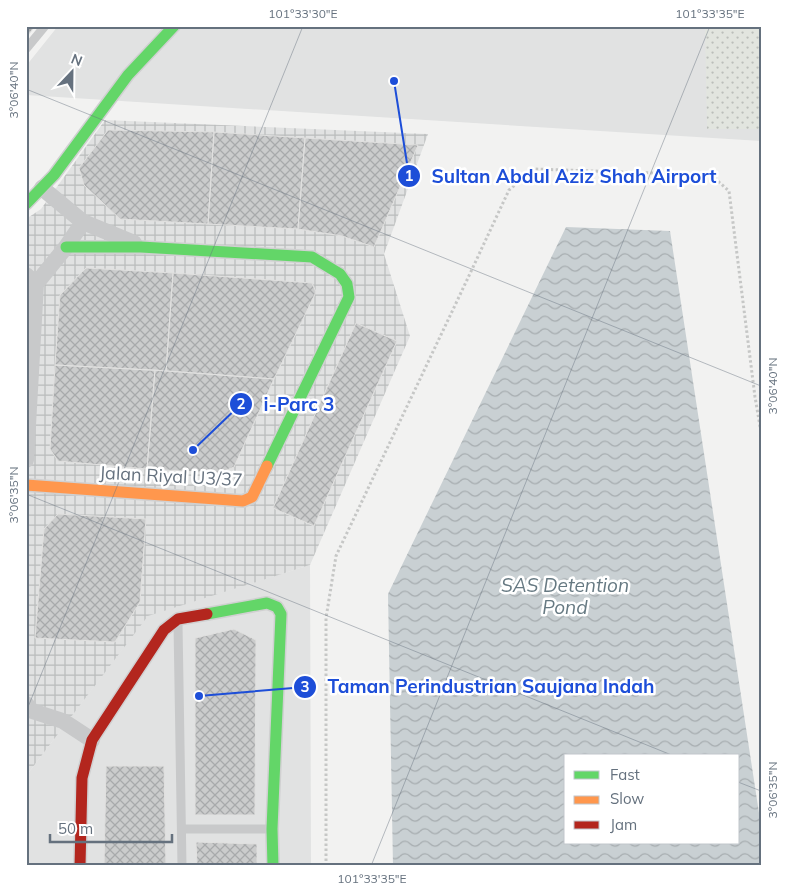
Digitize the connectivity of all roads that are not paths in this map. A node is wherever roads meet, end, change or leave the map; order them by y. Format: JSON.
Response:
{"nodes":[{"id":1,"x":45,"y":26,"type":"edge"},
{"id":2,"x":174,"y":26,"type":"edge"},
{"id":3,"x":26,"y":48,"type":"edge"},
{"id":4,"x":42,"y":188,"type":"junction"},
{"id":5,"x":26,"y":204,"type":"edge"},
{"id":6,"x":83,"y":222,"type":"junction"},
{"id":7,"x":141,"y":247,"type":"junction"},
{"id":8,"x":66,"y":248,"type":"junction"},
{"id":9,"x":31,"y":280,"type":"edge"},
{"id":10,"x":26,"y":460,"type":"edge"},
{"id":11,"x":26,"y":485,"type":"edge"},
{"id":12,"x":178,"y":619,"type":"junction"},
{"id":13,"x":26,"y":704,"type":"edge"},
{"id":14,"x":92,"y":740,"type":"junction"},
{"id":15,"x":182,"y":829,"type":"junction"},
{"id":16,"x":272,"y":829,"type":"junction"},
{"id":17,"x":80,"y":866,"type":"edge"},
{"id":18,"x":182,"y":866,"type":"edge"},
{"id":19,"x":273,"y":866,"type":"edge"}],
"edges":[{"from":1,"to":3,"type":"lane"},
{"from":2,"to":4,"type":"street"},
{"from":4,"to":5,"type":"street"},
{"from":4,"to":6,"type":"street"},
{"from":6,"to":7,"type":"street"},
{"from":6,"to":8,"type":"street"},
{"from":7,"to":8,"type":"street","name":"Jalan Riyal U3/37"},
{"from":7,"to":11,"type":"street","name":"Jalan Riyal U3/37"},
{"from":8,"to":9,"type":"street"},
{"from":9,"to":10,"type":"street"},
{"from":12,"to":14,"type":"street"},
{"from":12,"to":15,"type":"lane"},
{"from":12,"to":16,"type":"street"},
{"from":13,"to":14,"type":"street"},
{"from":14,"to":17,"type":"street"},
{"from":15,"to":16,"type":"lane"},
{"from":15,"to":18,"type":"lane"},
{"from":16,"to":19,"type":"street"}]}
